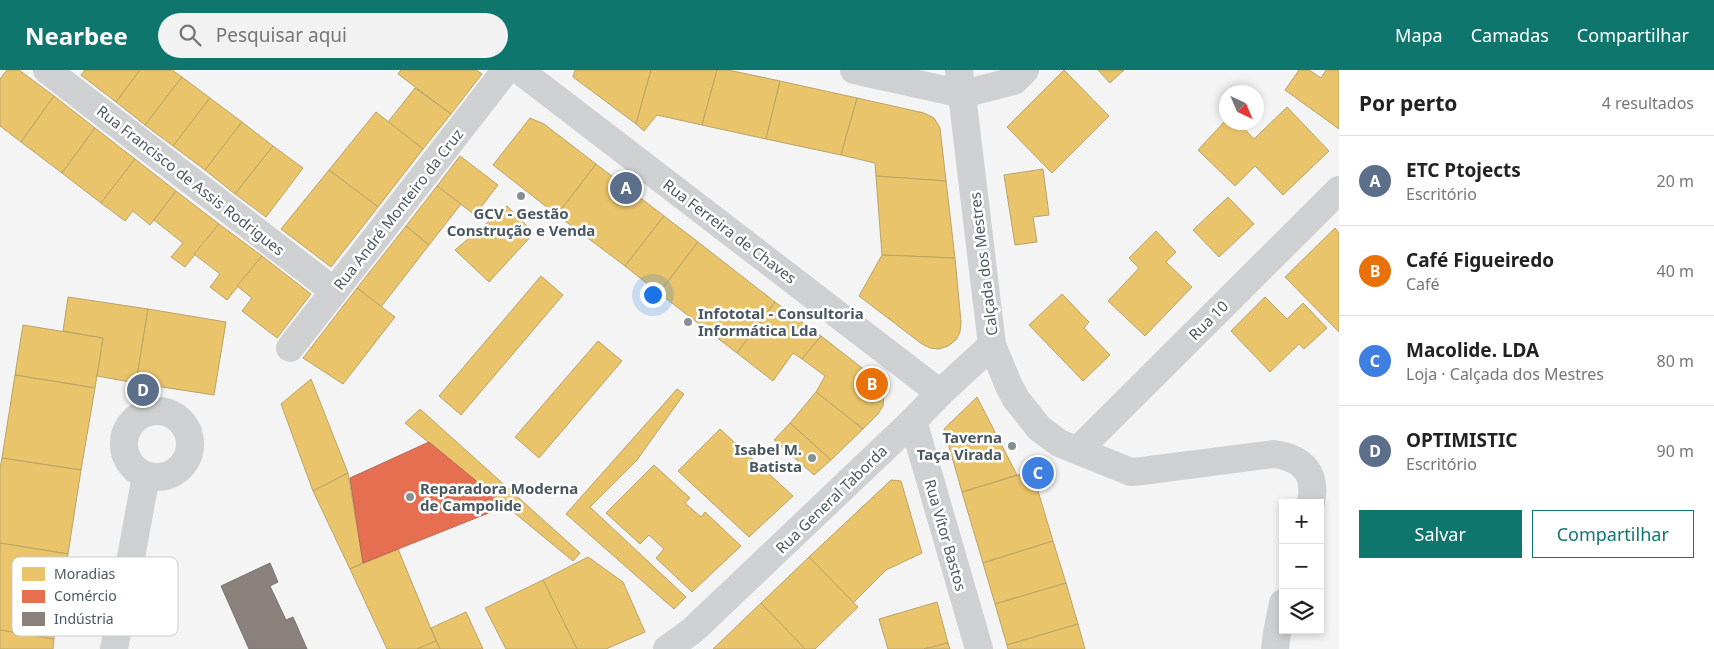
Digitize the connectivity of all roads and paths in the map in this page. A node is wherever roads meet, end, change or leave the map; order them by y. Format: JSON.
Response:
{"nodes":[{"id":1,"x":47,"y":70,"type":"edge"},
{"id":2,"x":506,"y":70,"type":"edge"},
{"id":3,"x":519,"y":70,"type":"edge"},
{"id":4,"x":854,"y":70,"type":"edge"},
{"id":5,"x":1025,"y":70,"type":"edge"},
{"id":6,"x":961,"y":82,"type":"edge"},
{"id":7,"x":1339,"y":190,"type":"edge"},
{"id":8,"x":334,"y":291,"type":"junction"},
{"id":9,"x":992,"y":345,"type":"junction"},
{"id":10,"x":290,"y":348,"type":"dead end"},
{"id":11,"x":940,"y":393,"type":"junction"},
{"id":12,"x":913,"y":421,"type":"junction"},
{"id":13,"x":1078,"y":450,"type":"junction"},
{"id":14,"x":146,"y":476,"type":"dead end"},
{"id":15,"x":1311,"y":499,"type":"edge"},
{"id":16,"x":131,"y":557,"type":"edge"},
{"id":17,"x":1279,"y":620,"type":"edge"},
{"id":18,"x":116,"y":636,"type":"edge"},
{"id":19,"x":114,"y":649,"type":"edge"},
{"id":20,"x":667,"y":649,"type":"edge"},
{"id":21,"x":979,"y":649,"type":"edge"},
{"id":22,"x":1275,"y":649,"type":"edge"}],
"edges":[{"from":1,"to":8,"type":"street","name":"Rua Francisco de Assis Rodrigues"},
{"from":2,"to":8,"type":"street","name":"Rua André Monteiro da Cruz"},
{"from":3,"to":11,"type":"street","name":"Rua Ferreira de Chaves"},
{"from":4,"to":6,"type":"street"},
{"from":5,"to":6,"type":"street"},
{"from":6,"to":9,"type":"street","name":"Calçada dos Mestres"},
{"from":7,"to":13,"type":"street","name":"Rua 10"},
{"from":8,"to":10,"type":"street","name":"Rua André Monteiro da Cruz"},
{"from":9,"to":11,"type":"street","name":"Rua General Taborda"},
{"from":9,"to":13,"type":"street","name":"Calçada dos Mestres"},
{"from":11,"to":12,"type":"street","name":"Rua General Taborda"},
{"from":12,"to":20,"type":"street","name":"Rua General Taborda"},
{"from":12,"to":21,"type":"street","name":"Rua Vítor Bastos"},
{"from":13,"to":15,"type":"street","name":"Calçada dos Mestres"},
{"from":14,"to":16,"type":"street"},
{"from":17,"to":22,"type":"street"},
{"from":18,"to":19,"type":"street"}]}
